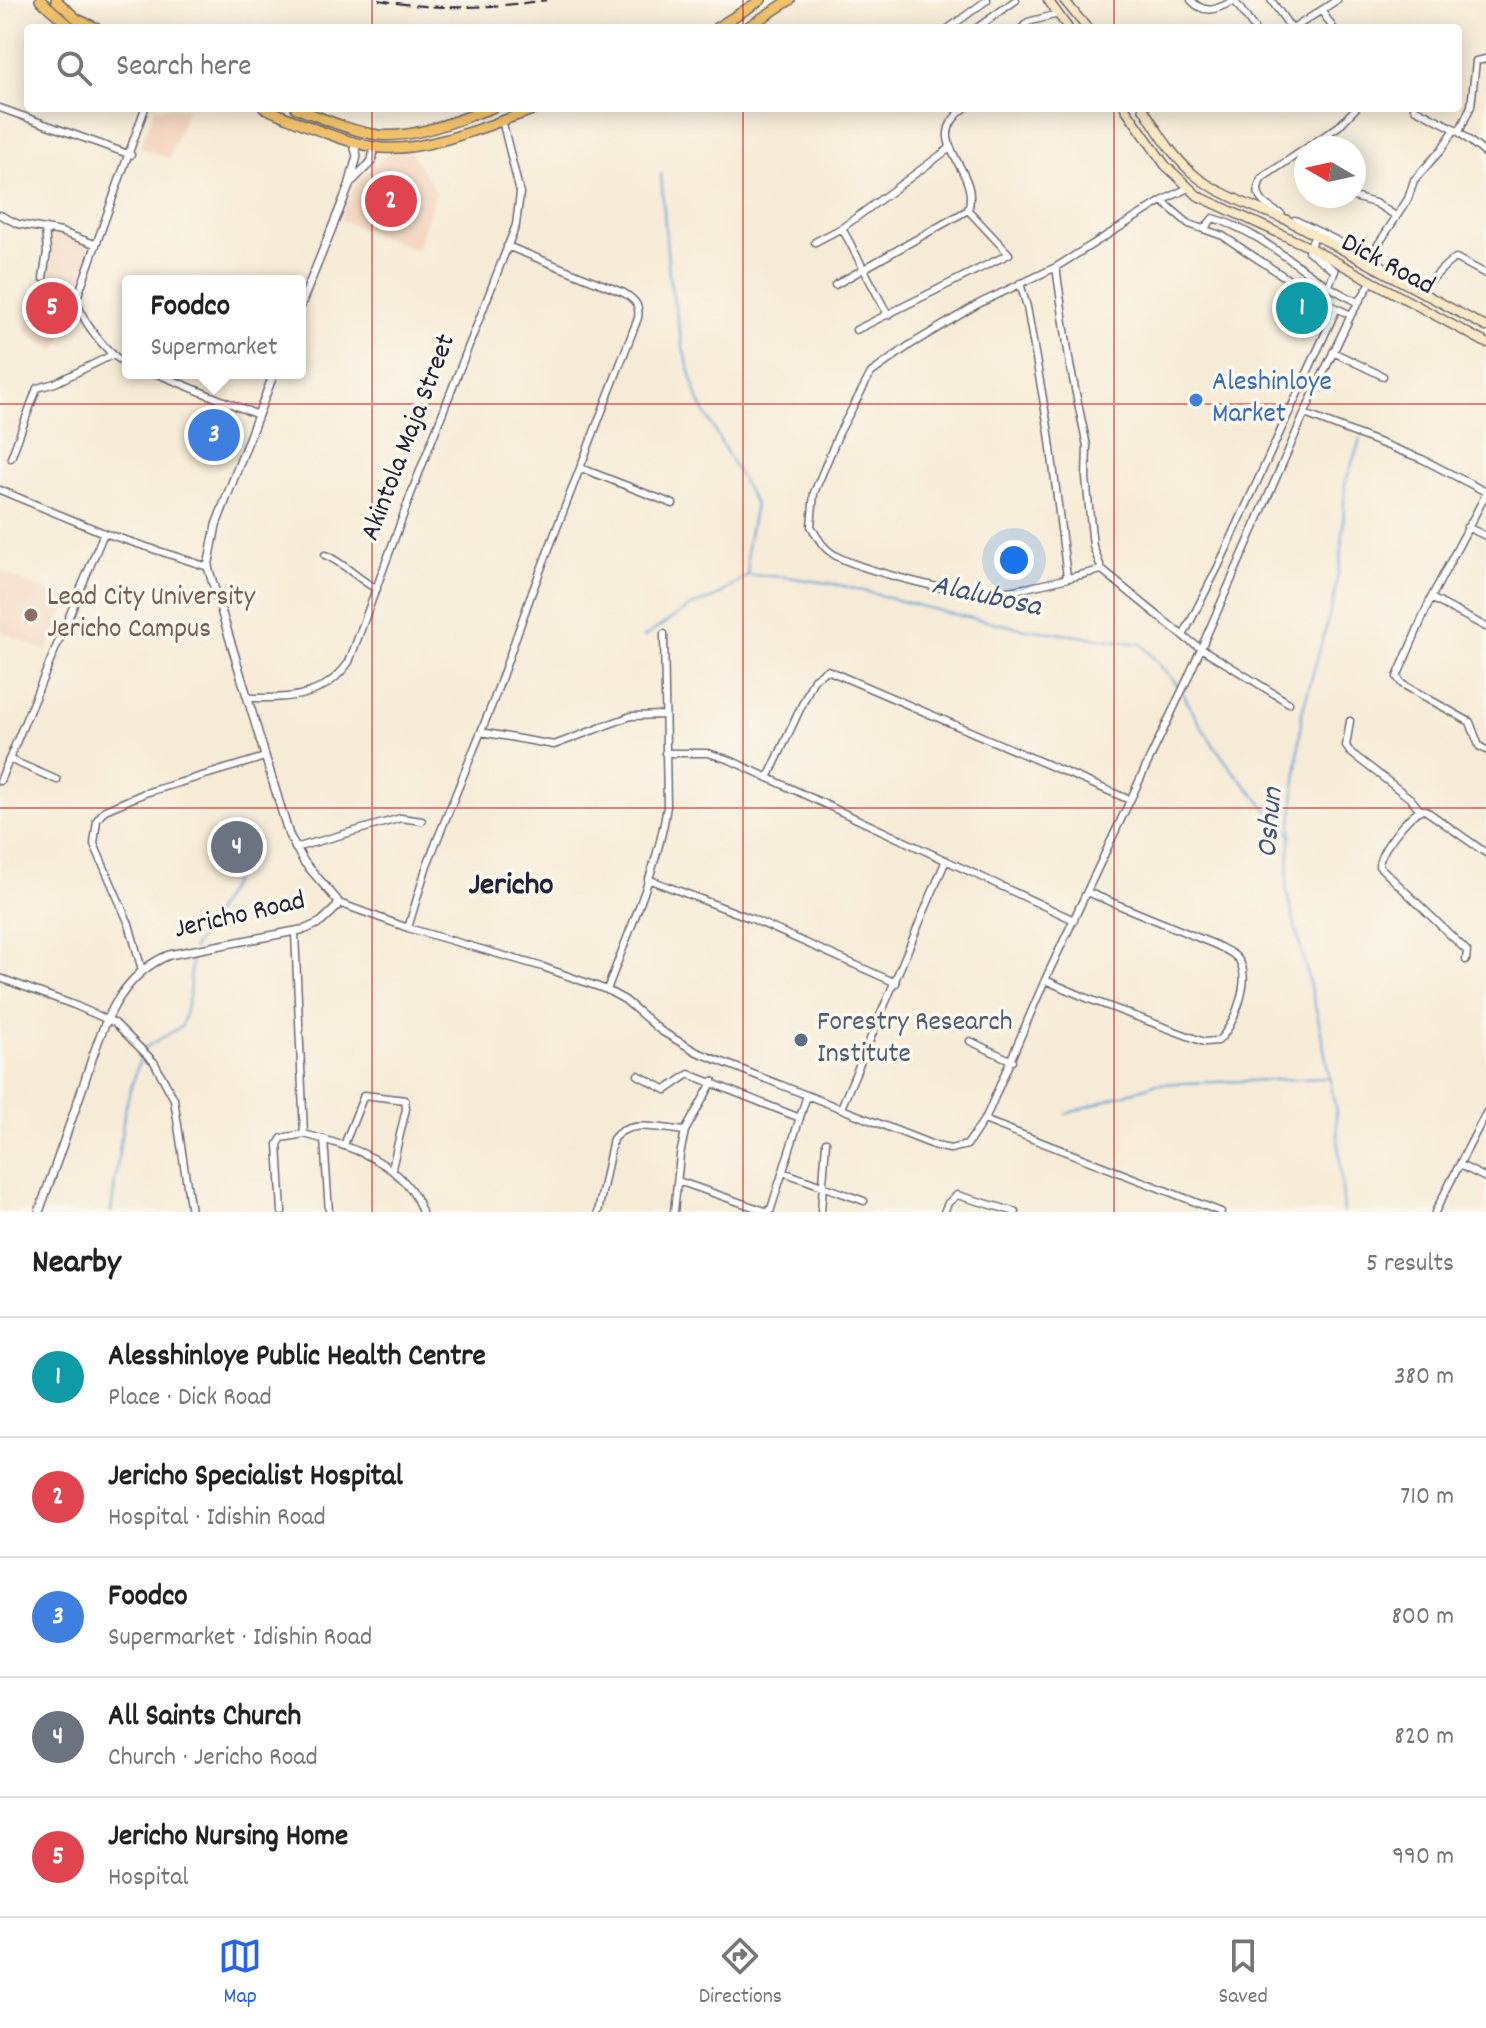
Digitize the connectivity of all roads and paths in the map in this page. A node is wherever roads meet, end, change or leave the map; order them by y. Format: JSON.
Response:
{"nodes":[{"id":1,"x":40,"y":0,"type":"edge"},
{"id":2,"x":56,"y":0,"type":"edge"},
{"id":3,"x":761,"y":0,"type":"edge"},
{"id":4,"x":790,"y":0,"type":"edge"},
{"id":5,"x":987,"y":0,"type":"edge"},
{"id":6,"x":1016,"y":0,"type":"edge"},
{"id":7,"x":1048,"y":0,"type":"edge"},
{"id":8,"x":1064,"y":0,"type":"edge"},
{"id":9,"x":1191,"y":0,"type":"edge"},
{"id":10,"x":1234,"y":0,"type":"edge"},
{"id":11,"x":1271,"y":0,"type":"edge"},
{"id":12,"x":1337,"y":0,"type":"edge"},
{"id":13,"x":1322,"y":11,"type":"junction"},
{"id":14,"x":1058,"y":14,"type":"junction"},
{"id":15,"x":67,"y":24,"type":"edge"},
{"id":16,"x":88,"y":24,"type":"edge"},
{"id":17,"x":722,"y":24,"type":"edge"},
{"id":18,"x":752,"y":24,"type":"edge"},
{"id":19,"x":954,"y":24,"type":"edge"},
{"id":20,"x":983,"y":24,"type":"edge"},
{"id":21,"x":1026,"y":24,"type":"edge"},
{"id":22,"x":1065,"y":24,"type":"edge"},
{"id":23,"x":1084,"y":24,"type":"edge"},
{"id":24,"x":1251,"y":24,"type":"edge"},
{"id":25,"x":1288,"y":24,"type":"edge"},
{"id":26,"x":1298,"y":24,"type":"edge"},
{"id":27,"x":1330,"y":24,"type":"edge"},
{"id":28,"x":1486,"y":59,"type":"edge"},
{"id":29,"x":0,"y":108,"type":"edge"},
{"id":30,"x":144,"y":112,"type":"edge"},
{"id":31,"x":275,"y":112,"type":"edge"},
{"id":32,"x":307,"y":112,"type":"edge"},
{"id":33,"x":480,"y":112,"type":"edge"},
{"id":34,"x":526,"y":112,"type":"edge"},
{"id":35,"x":959,"y":112,"type":"edge"},
{"id":36,"x":1128,"y":112,"type":"edge"},
{"id":37,"x":1146,"y":112,"type":"edge"},
{"id":38,"x":1352,"y":112,"type":"edge"},
{"id":39,"x":1421,"y":112,"type":"edge"},
{"id":40,"x":502,"y":120,"type":"junction"},
{"id":41,"x":1457,"y":131,"type":"junction"},
{"id":42,"x":1325,"y":136,"type":"edge"},
{"id":43,"x":353,"y":141,"type":"junction"},
{"id":44,"x":374,"y":147,"type":"junction"},
{"id":45,"x":950,"y":148,"type":"junction"},
{"id":46,"x":1486,"y":154,"type":"edge"},
{"id":47,"x":131,"y":155,"type":"junction"},
{"id":48,"x":1294,"y":157,"type":"edge"},
{"id":49,"x":349,"y":186,"type":"junction"},
{"id":50,"x":1188,"y":188,"type":"junction"},
{"id":51,"x":1366,"y":200,"type":"edge"},
{"id":52,"x":1162,"y":201,"type":"junction"},
{"id":53,"x":968,"y":210,"type":"junction"},
{"id":54,"x":0,"y":215,"type":"edge"},
{"id":55,"x":1396,"y":216,"type":"junction"},
{"id":56,"x":842,"y":228,"type":"junction"},
{"id":57,"x":45,"y":229,"type":"junction"},
{"id":58,"x":1204,"y":229,"type":"junction"},
{"id":59,"x":1315,"y":235,"type":"junction"},
{"id":60,"x":815,"y":242,"type":"dead end"},
{"id":61,"x":95,"y":244,"type":"junction"},
{"id":62,"x":507,"y":246,"type":"junction"},
{"id":63,"x":1309,"y":247,"type":"junction"},
{"id":64,"x":1370,"y":257,"type":"junction"},
{"id":65,"x":1056,"y":267,"type":"junction"},
{"id":66,"x":865,"y":268,"type":"junction"},
{"id":67,"x":1486,"y":274,"type":"edge"},
{"id":68,"x":43,"y":278,"type":"dead end"},
{"id":69,"x":1371,"y":282,"type":"junction"},
{"id":70,"x":1020,"y":283,"type":"junction"},
{"id":71,"x":835,"y":285,"type":"dead end"},
{"id":72,"x":1328,"y":287,"type":"junction"},
{"id":73,"x":306,"y":292,"type":"edge"},
{"id":74,"x":1358,"y":302,"type":"junction"},
{"id":75,"x":1336,"y":310,"type":"junction"},
{"id":76,"x":888,"y":315,"type":"junction"},
{"id":77,"x":1351,"y":315,"type":"junction"},
{"id":78,"x":1486,"y":327,"type":"edge"},
{"id":79,"x":856,"y":330,"type":"dead end"},
{"id":80,"x":1486,"y":343,"type":"edge"},
{"id":81,"x":1333,"y":352,"type":"junction"},
{"id":82,"x":112,"y":355,"type":"junction"},
{"id":83,"x":122,"y":361,"type":"edge"},
{"id":84,"x":1383,"y":376,"type":"dead end"},
{"id":85,"x":178,"y":379,"type":"edge"},
{"id":86,"x":272,"y":379,"type":"edge"},
{"id":87,"x":1305,"y":414,"type":"junction"},
{"id":88,"x":258,"y":415,"type":"junction"},
{"id":89,"x":11,"y":458,"type":"dead end"},
{"id":90,"x":581,"y":468,"type":"junction"},
{"id":91,"x":0,"y":490,"type":"edge"},
{"id":92,"x":1486,"y":493,"type":"edge"},
{"id":93,"x":673,"y":504,"type":"dead end"},
{"id":94,"x":1467,"y":527,"type":"junction"},
{"id":95,"x":104,"y":533,"type":"junction"},
{"id":96,"x":1486,"y":536,"type":"edge"},
{"id":97,"x":325,"y":555,"type":"dead end"},
{"id":98,"x":208,"y":567,"type":"junction"},
{"id":99,"x":1102,"y":570,"type":"junction"},
{"id":100,"x":1067,"y":577,"type":"junction"},
{"id":101,"x":377,"y":589,"type":"junction"},
{"id":102,"x":1431,"y":598,"type":"junction"},
{"id":103,"x":1486,"y":627,"type":"edge"},
{"id":104,"x":664,"y":634,"type":"dead end"},
{"id":105,"x":1184,"y":634,"type":"junction"},
{"id":106,"x":1200,"y":646,"type":"junction"},
{"id":107,"x":248,"y":698,"type":"junction"},
{"id":108,"x":1289,"y":703,"type":"dead end"},
{"id":109,"x":665,"y":715,"type":"junction"},
{"id":110,"x":1350,"y":721,"type":"dead end"},
{"id":111,"x":481,"y":732,"type":"junction"},
{"id":112,"x":1486,"y":750,"type":"edge"},
{"id":113,"x":665,"y":753,"type":"junction"},
{"id":114,"x":265,"y":757,"type":"junction"},
{"id":115,"x":9,"y":759,"type":"junction"},
{"id":116,"x":768,"y":778,"type":"junction"},
{"id":117,"x":57,"y":780,"type":"dead end"},
{"id":118,"x":0,"y":781,"type":"edge"},
{"id":119,"x":1130,"y":800,"type":"junction"},
{"id":120,"x":1420,"y":810,"type":"junction"},
{"id":121,"x":422,"y":821,"type":"dead end"},
{"id":122,"x":295,"y":848,"type":"junction"},
{"id":123,"x":1486,"y":853,"type":"edge"},
{"id":124,"x":946,"y":860,"type":"junction"},
{"id":125,"x":648,"y":879,"type":"junction"},
{"id":126,"x":1087,"y":892,"type":"junction"},
{"id":127,"x":339,"y":903,"type":"junction"},
{"id":128,"x":1074,"y":920,"type":"junction"},
{"id":129,"x":408,"y":928,"type":"junction"},
{"id":130,"x":295,"y":933,"type":"junction"},
{"id":131,"x":1466,"y":960,"type":"dead end"},
{"id":132,"x":142,"y":970,"type":"junction"},
{"id":133,"x":0,"y":978,"type":"edge"},
{"id":134,"x":1045,"y":980,"type":"junction"},
{"id":135,"x":896,"y":983,"type":"junction"},
{"id":136,"x":607,"y":990,"type":"junction"},
{"id":137,"x":106,"y":1020,"type":"junction"},
{"id":138,"x":970,"y":1041,"type":"dead end"},
{"id":139,"x":1012,"y":1061,"type":"junction"},
{"id":140,"x":638,"y":1075,"type":"dead end"},
{"id":141,"x":713,"y":1081,"type":"junction"},
{"id":142,"x":807,"y":1095,"type":"junction"},
{"id":143,"x":841,"y":1108,"type":"junction"},
{"id":144,"x":1486,"y":1113,"type":"edge"},
{"id":145,"x":800,"y":1118,"type":"junction"},
{"id":146,"x":984,"y":1120,"type":"junction"},
{"id":147,"x":685,"y":1131,"type":"junction"},
{"id":148,"x":304,"y":1134,"type":"junction"},
{"id":149,"x":324,"y":1139,"type":"junction"},
{"id":150,"x":826,"y":1142,"type":"dead end"},
{"id":151,"x":344,"y":1145,"type":"junction"},
{"id":152,"x":1460,"y":1165,"type":"junction"},
{"id":153,"x":392,"y":1168,"type":"junction"},
{"id":154,"x":783,"y":1172,"type":"junction"},
{"id":155,"x":1486,"y":1178,"type":"edge"},
{"id":156,"x":678,"y":1181,"type":"junction"},
{"id":157,"x":823,"y":1187,"type":"junction"},
{"id":158,"x":864,"y":1201,"type":"dead end"},
{"id":159,"x":39,"y":1212,"type":"edge"},
{"id":160,"x":191,"y":1212,"type":"edge"},
{"id":161,"x":282,"y":1212,"type":"edge"},
{"id":162,"x":329,"y":1212,"type":"edge"},
{"id":163,"x":422,"y":1212,"type":"edge"},
{"id":164,"x":598,"y":1212,"type":"edge"},
{"id":165,"x":674,"y":1212,"type":"edge"},
{"id":166,"x":769,"y":1212,"type":"edge"},
{"id":167,"x":821,"y":1212,"type":"edge"},
{"id":168,"x":944,"y":1212,"type":"edge"},
{"id":169,"x":1016,"y":1212,"type":"edge"},
{"id":170,"x":1221,"y":1212,"type":"edge"},
{"id":171,"x":1435,"y":1212,"type":"edge"}],
"edges":[{"from":1,"to":15,"type":"main road"},
{"from":2,"to":16,"type":"main road"},
{"from":3,"to":17,"type":"main road"},
{"from":4,"to":18,"type":"main road"},
{"from":5,"to":19,"type":"street"},
{"from":6,"to":20,"type":"street"},
{"from":7,"to":14,"type":"main road"},
{"from":8,"to":23,"type":"main road"},
{"from":9,"to":10,"type":"street"},
{"from":10,"to":24,"type":"street"},
{"from":11,"to":25,"type":"street"},
{"from":12,"to":13,"type":"street"},
{"from":13,"to":26,"type":"street"},
{"from":13,"to":27,"type":"street"},
{"from":14,"to":21,"type":"street"},
{"from":14,"to":22,"type":"main road"},
{"from":28,"to":41,"type":"street"},
{"from":29,"to":47,"type":"street"},
{"from":30,"to":47,"type":"street"},
{"from":31,"to":43,"type":"main road"},
{"from":32,"to":33,"type":"main road"},
{"from":34,"to":40,"type":"main road"},
{"from":35,"to":45,"type":"street"},
{"from":36,"to":50,"type":"main road","name":"Dick Road"},
{"from":37,"to":59,"type":"main road","name":"Dick Road"},
{"from":38,"to":42,"type":"street"},
{"from":39,"to":41,"type":"street"},
{"from":40,"to":44,"type":"main road"},
{"from":40,"to":62,"type":"street","name":"Akintola Maja Street"},
{"from":41,"to":46,"type":"street"},
{"from":41,"to":55,"type":"street"},
{"from":43,"to":44,"type":"main road"},
{"from":43,"to":49,"type":"street"},
{"from":44,"to":49,"type":"street"},
{"from":45,"to":53,"type":"street"},
{"from":45,"to":56,"type":"street"},
{"from":47,"to":61,"type":"street"},
{"from":48,"to":64,"type":"street"},
{"from":49,"to":73,"type":"street"},
{"from":50,"to":52,"type":"street"},
{"from":50,"to":63,"type":"main road","name":"Dick Road"},
{"from":51,"to":55,"type":"street"},
{"from":52,"to":58,"type":"street"},
{"from":52,"to":65,"type":"street"},
{"from":53,"to":66,"type":"street"},
{"from":53,"to":76,"type":"street"},
{"from":54,"to":57,"type":"street"},
{"from":55,"to":64,"type":"street"},
{"from":56,"to":60,"type":"street"},
{"from":56,"to":66,"type":"street"},
{"from":57,"to":61,"type":"street"},
{"from":57,"to":68,"type":"street"},
{"from":58,"to":72,"type":"street"},
{"from":58,"to":75,"type":"street"},
{"from":59,"to":63,"type":"street"},
{"from":59,"to":78,"type":"main road","name":"Dick Road"},
{"from":61,"to":82,"type":"street"},
{"from":62,"to":90,"type":"street"},
{"from":62,"to":101,"type":"street","name":"Akintola Maja Street"},
{"from":63,"to":69,"type":"main road","name":"Dick Road"},
{"from":63,"to":72,"type":"street"},
{"from":64,"to":67,"type":"street"},
{"from":65,"to":70,"type":"street"},
{"from":65,"to":99,"type":"street"},
{"from":66,"to":71,"type":"street"},
{"from":66,"to":76,"type":"street"},
{"from":69,"to":74,"type":"street"},
{"from":69,"to":80,"type":"main road","name":"Dick Road"},
{"from":70,"to":100,"type":"street"},
{"from":70,"to":100,"type":"street"},
{"from":72,"to":74,"type":"street"},
{"from":74,"to":77,"type":"street"},
{"from":75,"to":77,"type":"street"},
{"from":75,"to":105,"type":"street"},
{"from":76,"to":79,"type":"street"},
{"from":77,"to":81,"type":"street"},
{"from":81,"to":84,"type":"street"},
{"from":81,"to":87,"type":"street"},
{"from":82,"to":83,"type":"street"},
{"from":82,"to":89,"type":"street"},
{"from":85,"to":88,"type":"street"},
{"from":86,"to":88,"type":"street"},
{"from":87,"to":92,"type":"street"},
{"from":87,"to":106,"type":"street"},
{"from":88,"to":98,"type":"street"},
{"from":90,"to":93,"type":"street"},
{"from":90,"to":111,"type":"street"},
{"from":91,"to":95,"type":"street"},
{"from":92,"to":94,"type":"street"},
{"from":94,"to":96,"type":"street"},
{"from":94,"to":102,"type":"street"},
{"from":95,"to":98,"type":"street"},
{"from":95,"to":115,"type":"street"},
{"from":97,"to":101,"type":"street"},
{"from":98,"to":107,"type":"street","name":"Jericho Road"},
{"from":99,"to":100,"type":"street"},
{"from":99,"to":105,"type":"street"},
{"from":101,"to":107,"type":"street","name":"Akintola Maja Street"},
{"from":102,"to":103,"type":"street"},
{"from":102,"to":112,"type":"street"},
{"from":104,"to":109,"type":"street"},
{"from":105,"to":106,"type":"street"},
{"from":106,"to":108,"type":"street"},
{"from":106,"to":119,"type":"street"},
{"from":107,"to":114,"type":"street","name":"Jericho Road"},
{"from":109,"to":111,"type":"street"},
{"from":109,"to":113,"type":"street"},
{"from":110,"to":120,"type":"street"},
{"from":111,"to":129,"type":"street"},
{"from":113,"to":116,"type":"street"},
{"from":113,"to":125,"type":"street"},
{"from":114,"to":122,"type":"street","name":"Jericho Road"},
{"from":114,"to":132,"type":"street"},
{"from":115,"to":117,"type":"street"},
{"from":115,"to":118,"type":"street"},
{"from":116,"to":119,"type":"street"},
{"from":116,"to":124,"type":"street"},
{"from":119,"to":126,"type":"street"},
{"from":120,"to":123,"type":"street"},
{"from":120,"to":131,"type":"street"},
{"from":121,"to":122,"type":"street"},
{"from":122,"to":127,"type":"street","name":"Jericho Road"},
{"from":124,"to":128,"type":"street"},
{"from":124,"to":135,"type":"street"},
{"from":125,"to":135,"type":"street"},
{"from":125,"to":136,"type":"street"},
{"from":126,"to":128,"type":"street"},
{"from":126,"to":134,"type":"street"},
{"from":127,"to":129,"type":"street"},
{"from":127,"to":130,"type":"street","name":"Jericho Road"},
{"from":128,"to":134,"type":"street"},
{"from":129,"to":136,"type":"street"},
{"from":130,"to":132,"type":"street","name":"Jericho Road"},
{"from":130,"to":148,"type":"street"},
{"from":132,"to":137,"type":"street","name":"Jericho Road"},
{"from":133,"to":137,"type":"street"},
{"from":134,"to":139,"type":"street"},
{"from":135,"to":143,"type":"street"},
{"from":136,"to":142,"type":"street"},
{"from":137,"to":159,"type":"street","name":"Jericho Road"},
{"from":137,"to":160,"type":"street"},
{"from":138,"to":139,"type":"street"},
{"from":139,"to":146,"type":"street"},
{"from":140,"to":141,"type":"street"},
{"from":141,"to":145,"type":"street"},
{"from":141,"to":147,"type":"street"},
{"from":142,"to":143,"type":"street"},
{"from":142,"to":145,"type":"street"},
{"from":143,"to":146,"type":"street"},
{"from":144,"to":152,"type":"street"},
{"from":145,"to":154,"type":"street"},
{"from":146,"to":170,"type":"street"},
{"from":147,"to":156,"type":"street"},
{"from":147,"to":164,"type":"street"},
{"from":148,"to":149,"type":"street"},
{"from":148,"to":161,"type":"street"},
{"from":149,"to":151,"type":"street"},
{"from":149,"to":162,"type":"street"},
{"from":150,"to":157,"type":"street"},
{"from":151,"to":153,"type":"street"},
{"from":151,"to":153,"type":"street"},
{"from":152,"to":155,"type":"street"},
{"from":152,"to":171,"type":"street"},
{"from":153,"to":163,"type":"street"},
{"from":154,"to":157,"type":"street"},
{"from":154,"to":166,"type":"street"},
{"from":156,"to":165,"type":"street"},
{"from":156,"to":166,"type":"street"},
{"from":157,"to":158,"type":"street"},
{"from":157,"to":167,"type":"street"},
{"from":168,"to":169,"type":"street"}]}
